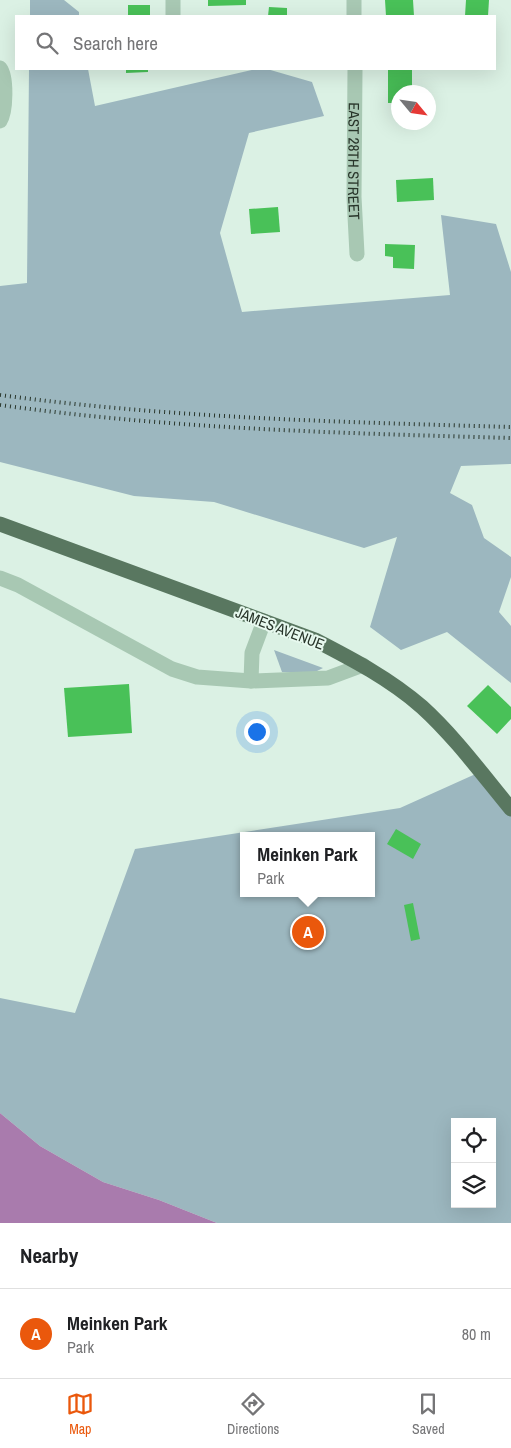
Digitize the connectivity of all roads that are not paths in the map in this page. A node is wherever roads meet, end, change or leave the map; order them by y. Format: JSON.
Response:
{"nodes":[{"id":1,"x":173,"y":0,"type":"edge"},
{"id":2,"x":354,"y":0,"type":"edge"},
{"id":3,"x":173,"y":15,"type":"edge"},
{"id":4,"x":354,"y":15,"type":"edge"},
{"id":5,"x":0,"y":68,"type":"edge"},
{"id":6,"x":356,"y":70,"type":"edge"},
{"id":7,"x":0,"y":121,"type":"edge"},
{"id":8,"x":357,"y":254,"type":"dead end"},
{"id":9,"x":0,"y":524,"type":"edge"},
{"id":10,"x":0,"y":578,"type":"edge"},
{"id":11,"x":264,"y":621,"type":"junction"},
{"id":12,"x":363,"y":665,"type":"junction"},
{"id":13,"x":251,"y":681,"type":"junction"},
{"id":14,"x":511,"y":809,"type":"edge"}],
"edges":[{"from":1,"to":3,"type":"street"},
{"from":2,"to":4,"type":"street"},
{"from":5,"to":7,"type":"street"},
{"from":6,"to":8,"type":"street","name":"EAST 28TH STREET"},
{"from":9,"to":11,"type":"main road","name":"JAMES AVENUE"},
{"from":10,"to":13,"type":"street"},
{"from":11,"to":12,"type":"main road","name":"JAMES AVENUE"},
{"from":11,"to":13,"type":"street"},
{"from":12,"to":13,"type":"street"},
{"from":12,"to":14,"type":"main road","name":"JAMES AVENUE"}]}
